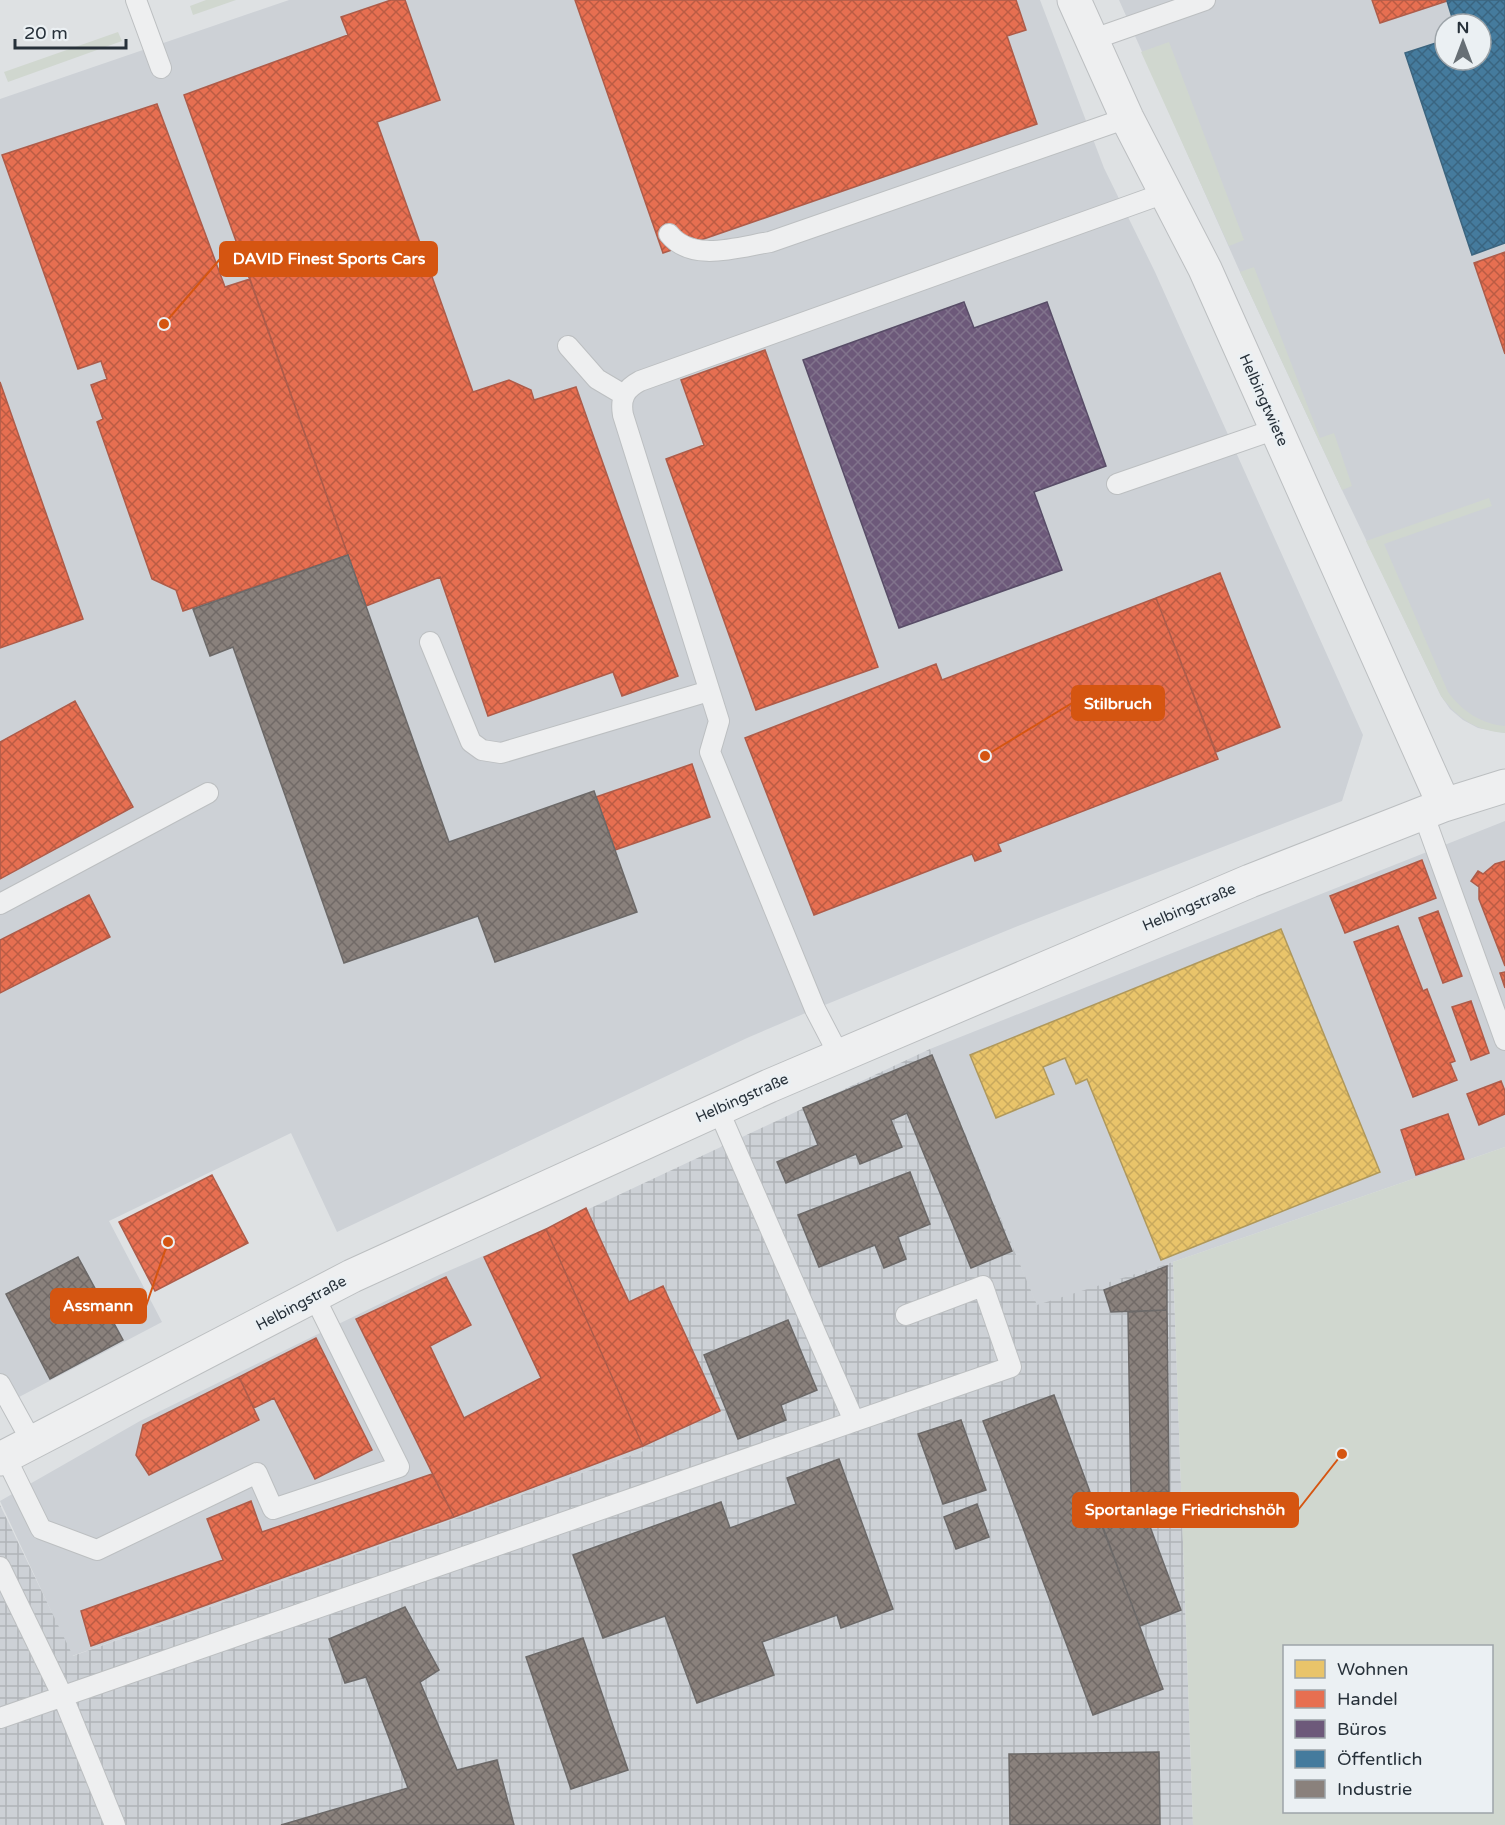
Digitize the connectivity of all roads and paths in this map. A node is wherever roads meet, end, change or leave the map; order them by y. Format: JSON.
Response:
{"nodes":[{"id":1,"x":136,"y":0,"type":"edge"},
{"id":2,"x":1074,"y":0,"type":"edge"},
{"id":3,"x":1206,"y":0,"type":"edge"},
{"id":4,"x":1091,"y":40,"type":"junction"},
{"id":5,"x":161,"y":68,"type":"dead end"},
{"id":6,"x":1127,"y":118,"type":"junction"},
{"id":7,"x":1165,"y":193,"type":"junction"},
{"id":8,"x":669,"y":234,"type":"dead end"},
{"id":9,"x":568,"y":346,"type":"dead end"},
{"id":10,"x":624,"y":395,"type":"junction"},
{"id":11,"x":1276,"y":429,"type":"junction"},
{"id":12,"x":1117,"y":484,"type":"dead end"},
{"id":13,"x":430,"y":642,"type":"dead end"},
{"id":14,"x":709,"y":692,"type":"junction"},
{"id":15,"x":1505,"y":786,"type":"edge"},
{"id":16,"x":208,"y":793,"type":"dead end"},
{"id":17,"x":1434,"y":809,"type":"junction"},
{"id":18,"x":0,"y":904,"type":"edge"},
{"id":19,"x":1505,"y":1040,"type":"edge"},
{"id":20,"x":839,"y":1055,"type":"junction"},
{"id":21,"x":718,"y":1109,"type":"junction"},
{"id":22,"x":314,"y":1296,"type":"junction"},
{"id":23,"x":906,"y":1315,"type":"dead end"},
{"id":24,"x":0,"y":1384,"type":"edge"},
{"id":25,"x":854,"y":1421,"type":"junction"},
{"id":26,"x":12,"y":1452,"type":"edge"},
{"id":27,"x":0,"y":1567,"type":"edge"},
{"id":28,"x":63,"y":1696,"type":"junction"},
{"id":29,"x":0,"y":1718,"type":"edge"},
{"id":30,"x":115,"y":1825,"type":"edge"}],
"edges":[{"from":1,"to":5,"type":"lane"},
{"from":2,"to":4,"type":"street","name":"Helbingtwiete"},
{"from":3,"to":4,"type":"lane"},
{"from":4,"to":6,"type":"street","name":"Helbingtwiete"},
{"from":6,"to":7,"type":"street","name":"Helbingtwiete"},
{"from":6,"to":8,"type":"lane"},
{"from":7,"to":10,"type":"lane"},
{"from":7,"to":11,"type":"street","name":"Helbingtwiete"},
{"from":9,"to":10,"type":"lane"},
{"from":10,"to":14,"type":"lane"},
{"from":11,"to":12,"type":"lane"},
{"from":11,"to":17,"type":"street","name":"Helbingtwiete"},
{"from":13,"to":14,"type":"lane"},
{"from":14,"to":20,"type":"lane"},
{"from":15,"to":17,"type":"street","name":"Helbingstraße"},
{"from":16,"to":18,"type":"lane"},
{"from":17,"to":19,"type":"lane"},
{"from":17,"to":20,"type":"street","name":"Helbingstraße"},
{"from":20,"to":21,"type":"street","name":"Helbingstraße"},
{"from":21,"to":22,"type":"street","name":"Helbingstraße"},
{"from":21,"to":25,"type":"lane"},
{"from":22,"to":26,"type":"street","name":"Helbingstraße"},
{"from":22,"to":26,"type":"lane"},
{"from":23,"to":25,"type":"lane"},
{"from":24,"to":26,"type":"lane"},
{"from":25,"to":28,"type":"lane"},
{"from":27,"to":28,"type":"lane"},
{"from":28,"to":29,"type":"lane"},
{"from":28,"to":30,"type":"lane"}]}
